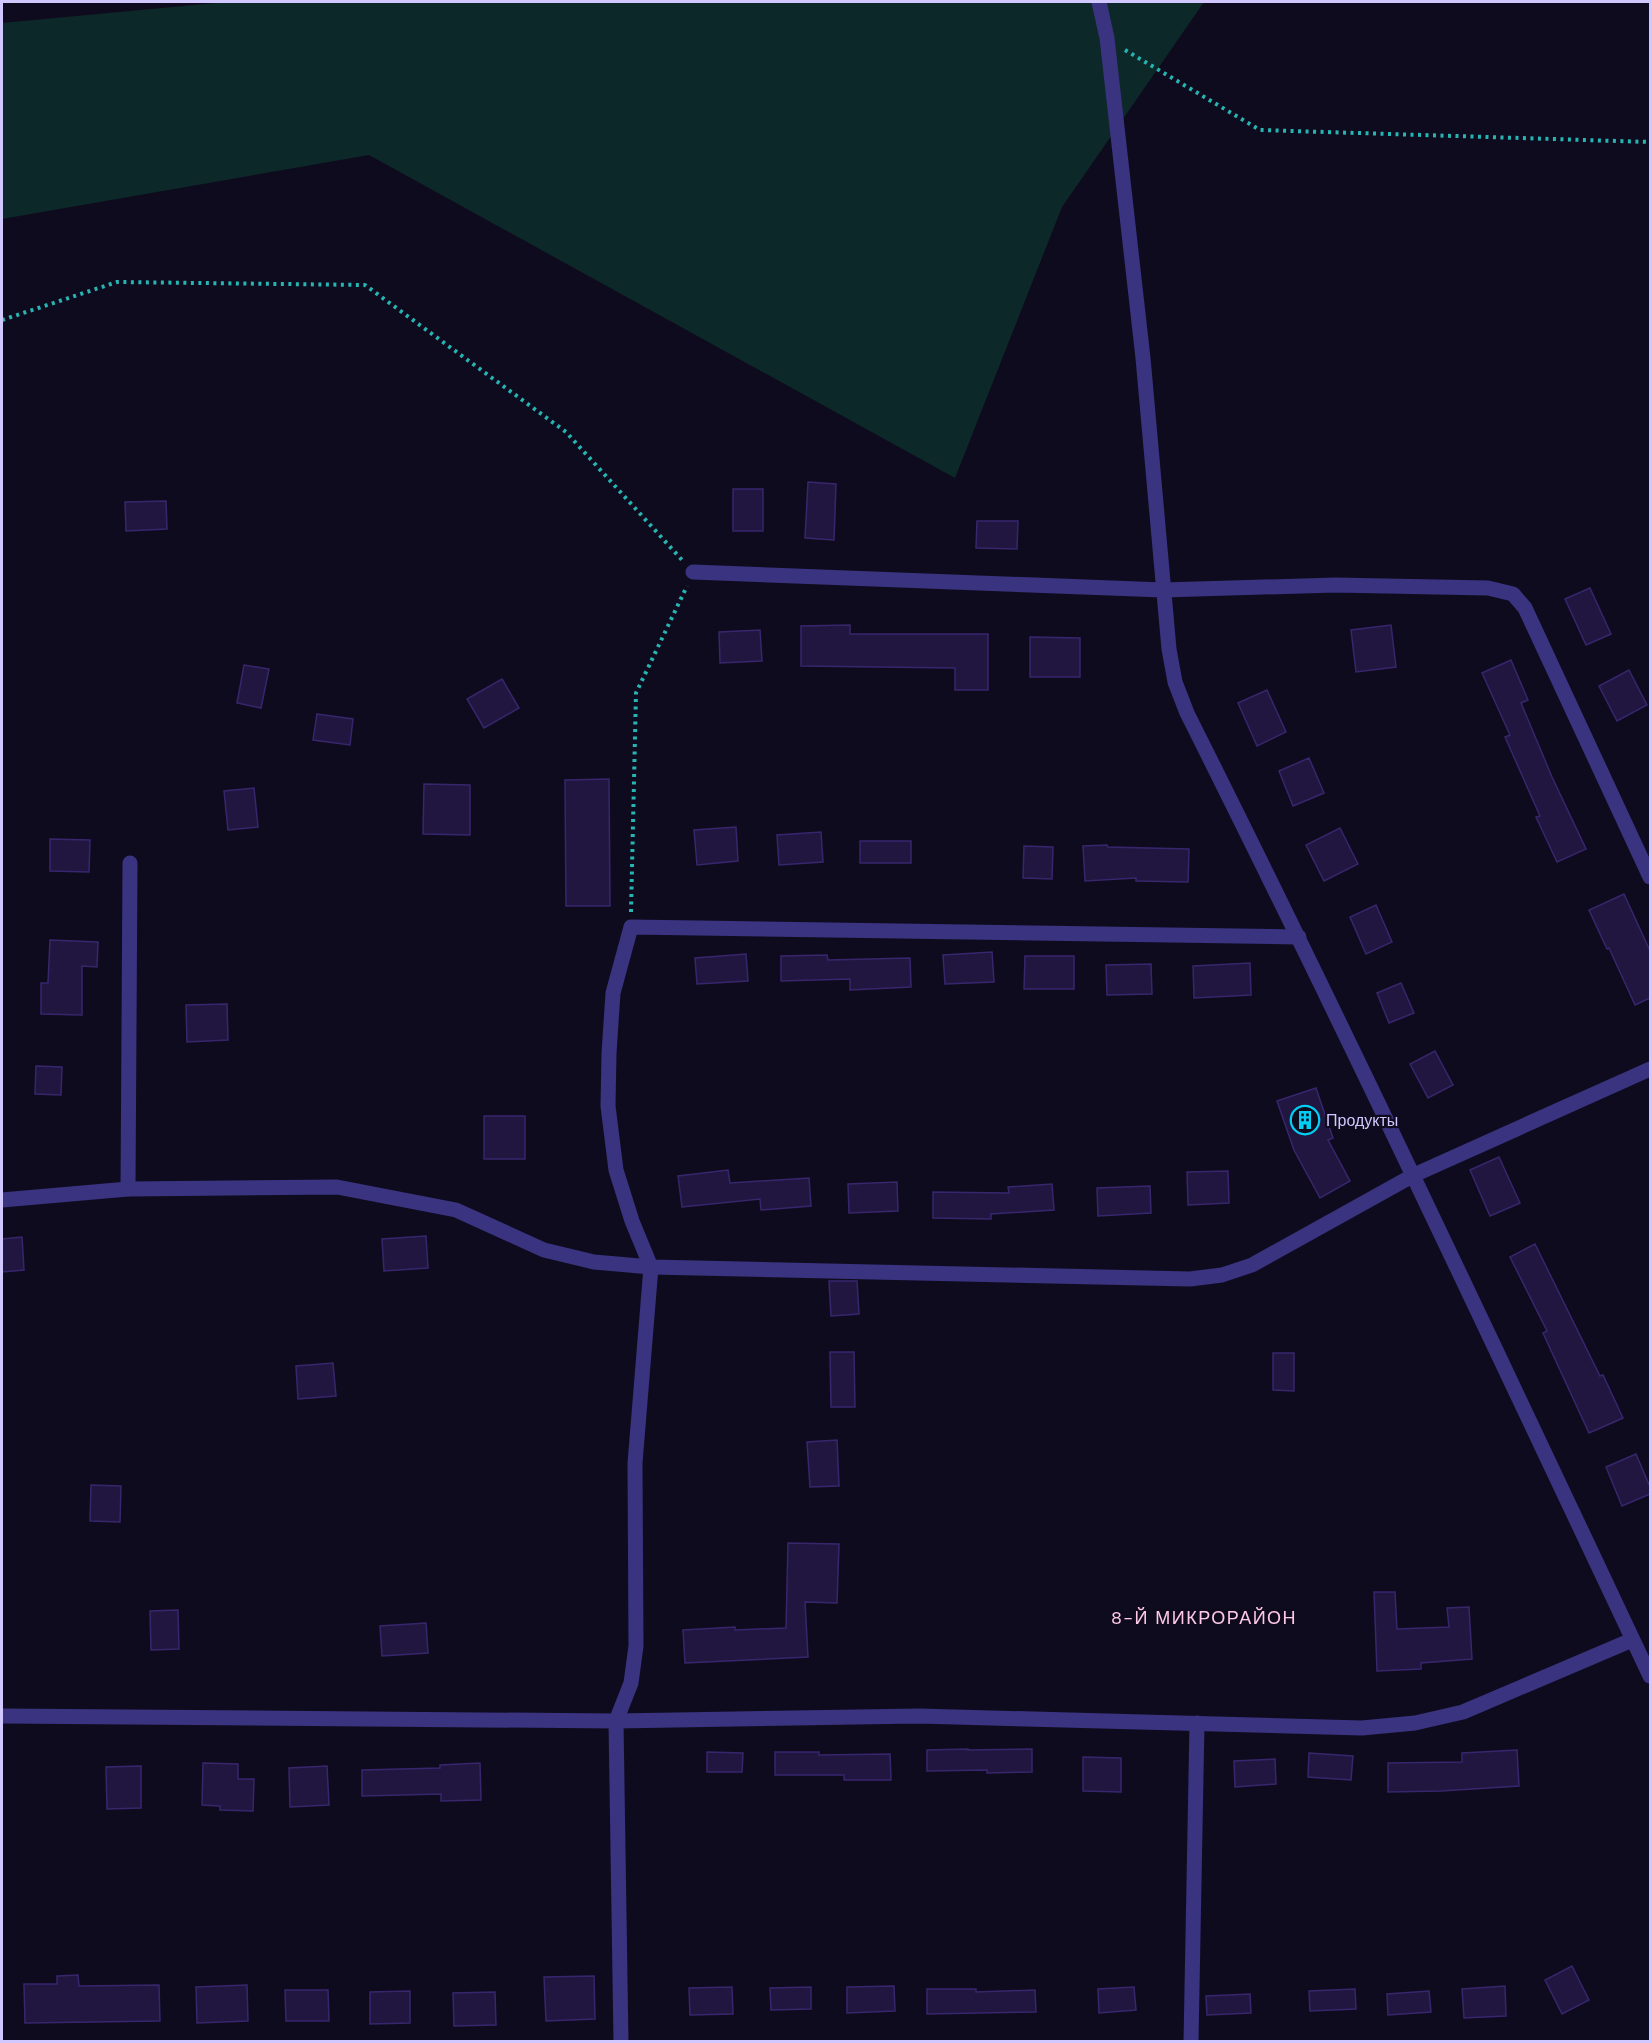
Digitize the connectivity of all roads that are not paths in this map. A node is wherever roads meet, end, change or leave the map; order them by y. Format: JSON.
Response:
{"nodes":[{"id":1,"x":1099,"y":2,"type":"edge"},
{"id":2,"x":693,"y":572,"type":"road end"},
{"id":3,"x":1164,"y":590,"type":"junction"},
{"id":4,"x":130,"y":863,"type":"dead end"},
{"id":5,"x":1650,"y":877,"type":"edge"},
{"id":6,"x":1299,"y":937,"type":"junction"},
{"id":7,"x":1650,"y":1069,"type":"edge"},
{"id":8,"x":1414,"y":1175,"type":"junction"},
{"id":9,"x":128,"y":1189,"type":"junction"},
{"id":10,"x":2,"y":1200,"type":"edge"},
{"id":11,"x":651,"y":1267,"type":"junction"},
{"id":12,"x":1632,"y":1640,"type":"junction"},
{"id":13,"x":1649,"y":1670,"type":"edge"},
{"id":14,"x":2,"y":1716,"type":"edge"},
{"id":15,"x":616,"y":1721,"type":"junction"},
{"id":16,"x":1197,"y":1723,"type":"junction"},
{"id":17,"x":621,"y":2042,"type":"edge"},
{"id":18,"x":1191,"y":2042,"type":"edge"}],
"edges":[{"from":1,"to":3,"type":"street"},
{"from":2,"to":3,"type":"street"},
{"from":3,"to":5,"type":"street"},
{"from":3,"to":6,"type":"street"},
{"from":4,"to":9,"type":"street"},
{"from":6,"to":8,"type":"street"},
{"from":6,"to":11,"type":"street"},
{"from":7,"to":8,"type":"street"},
{"from":8,"to":11,"type":"street"},
{"from":8,"to":12,"type":"street"},
{"from":9,"to":10,"type":"street"},
{"from":9,"to":11,"type":"street"},
{"from":11,"to":15,"type":"street"},
{"from":12,"to":13,"type":"street"},
{"from":12,"to":16,"type":"street"},
{"from":14,"to":15,"type":"street"},
{"from":15,"to":16,"type":"street"},
{"from":15,"to":17,"type":"street"},
{"from":16,"to":18,"type":"street"}]}
